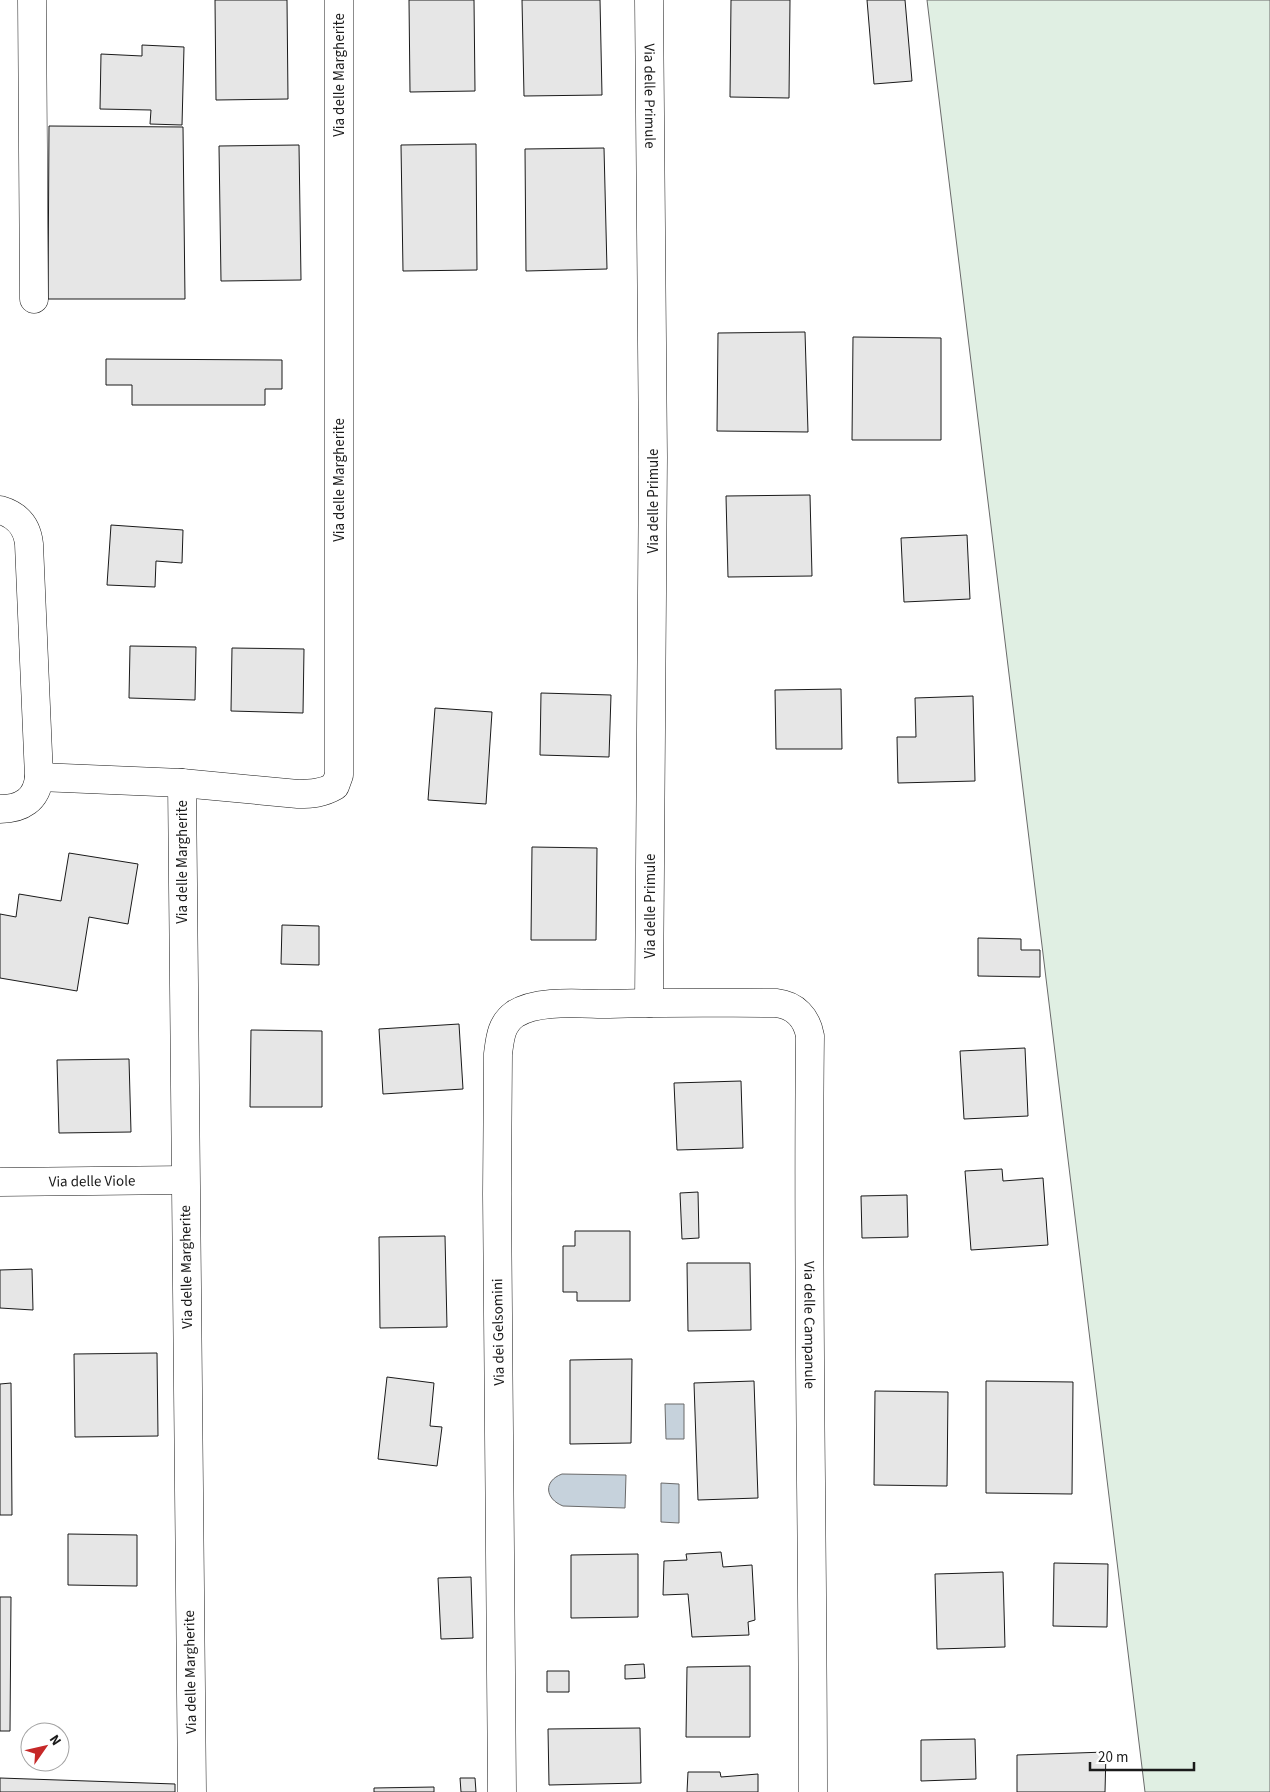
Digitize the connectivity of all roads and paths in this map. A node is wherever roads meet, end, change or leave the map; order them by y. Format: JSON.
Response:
{"nodes":[{"id":1,"x":32,"y":0,"type":"edge"},
{"id":2,"x":339,"y":0,"type":"edge"},
{"id":3,"x":649,"y":0,"type":"edge"},
{"id":4,"x":34,"y":299,"type":"dead end"},
{"id":5,"x":0,"y":510,"type":"edge"},
{"id":6,"x":39,"y":777,"type":"junction"},
{"id":7,"x":182,"y":783,"type":"junction"},
{"id":8,"x":0,"y":809,"type":"edge"},
{"id":9,"x":649,"y":1003,"type":"junction"},
{"id":10,"x":185,"y":1180,"type":"junction"},
{"id":11,"x":0,"y":1182,"type":"edge"},
{"id":12,"x":192,"y":1792,"type":"edge"},
{"id":13,"x":502,"y":1792,"type":"edge"},
{"id":14,"x":813,"y":1792,"type":"edge"}],
"edges":[{"from":1,"to":4,"type":"street"},
{"from":2,"to":7,"type":"street","name":"Via delle Margherite"},
{"from":3,"to":9,"type":"street","name":"Via delle Primule"},
{"from":5,"to":6,"type":"street"},
{"from":6,"to":7,"type":"street"},
{"from":6,"to":8,"type":"street"},
{"from":7,"to":10,"type":"street","name":"Via delle Margherite"},
{"from":9,"to":13,"type":"street","name":"Via dei Gelsomini"},
{"from":9,"to":14,"type":"street","name":"Via delle Campanule"},
{"from":10,"to":11,"type":"street","name":"Via delle Viole"},
{"from":10,"to":12,"type":"street","name":"Via delle Margherite"}]}
